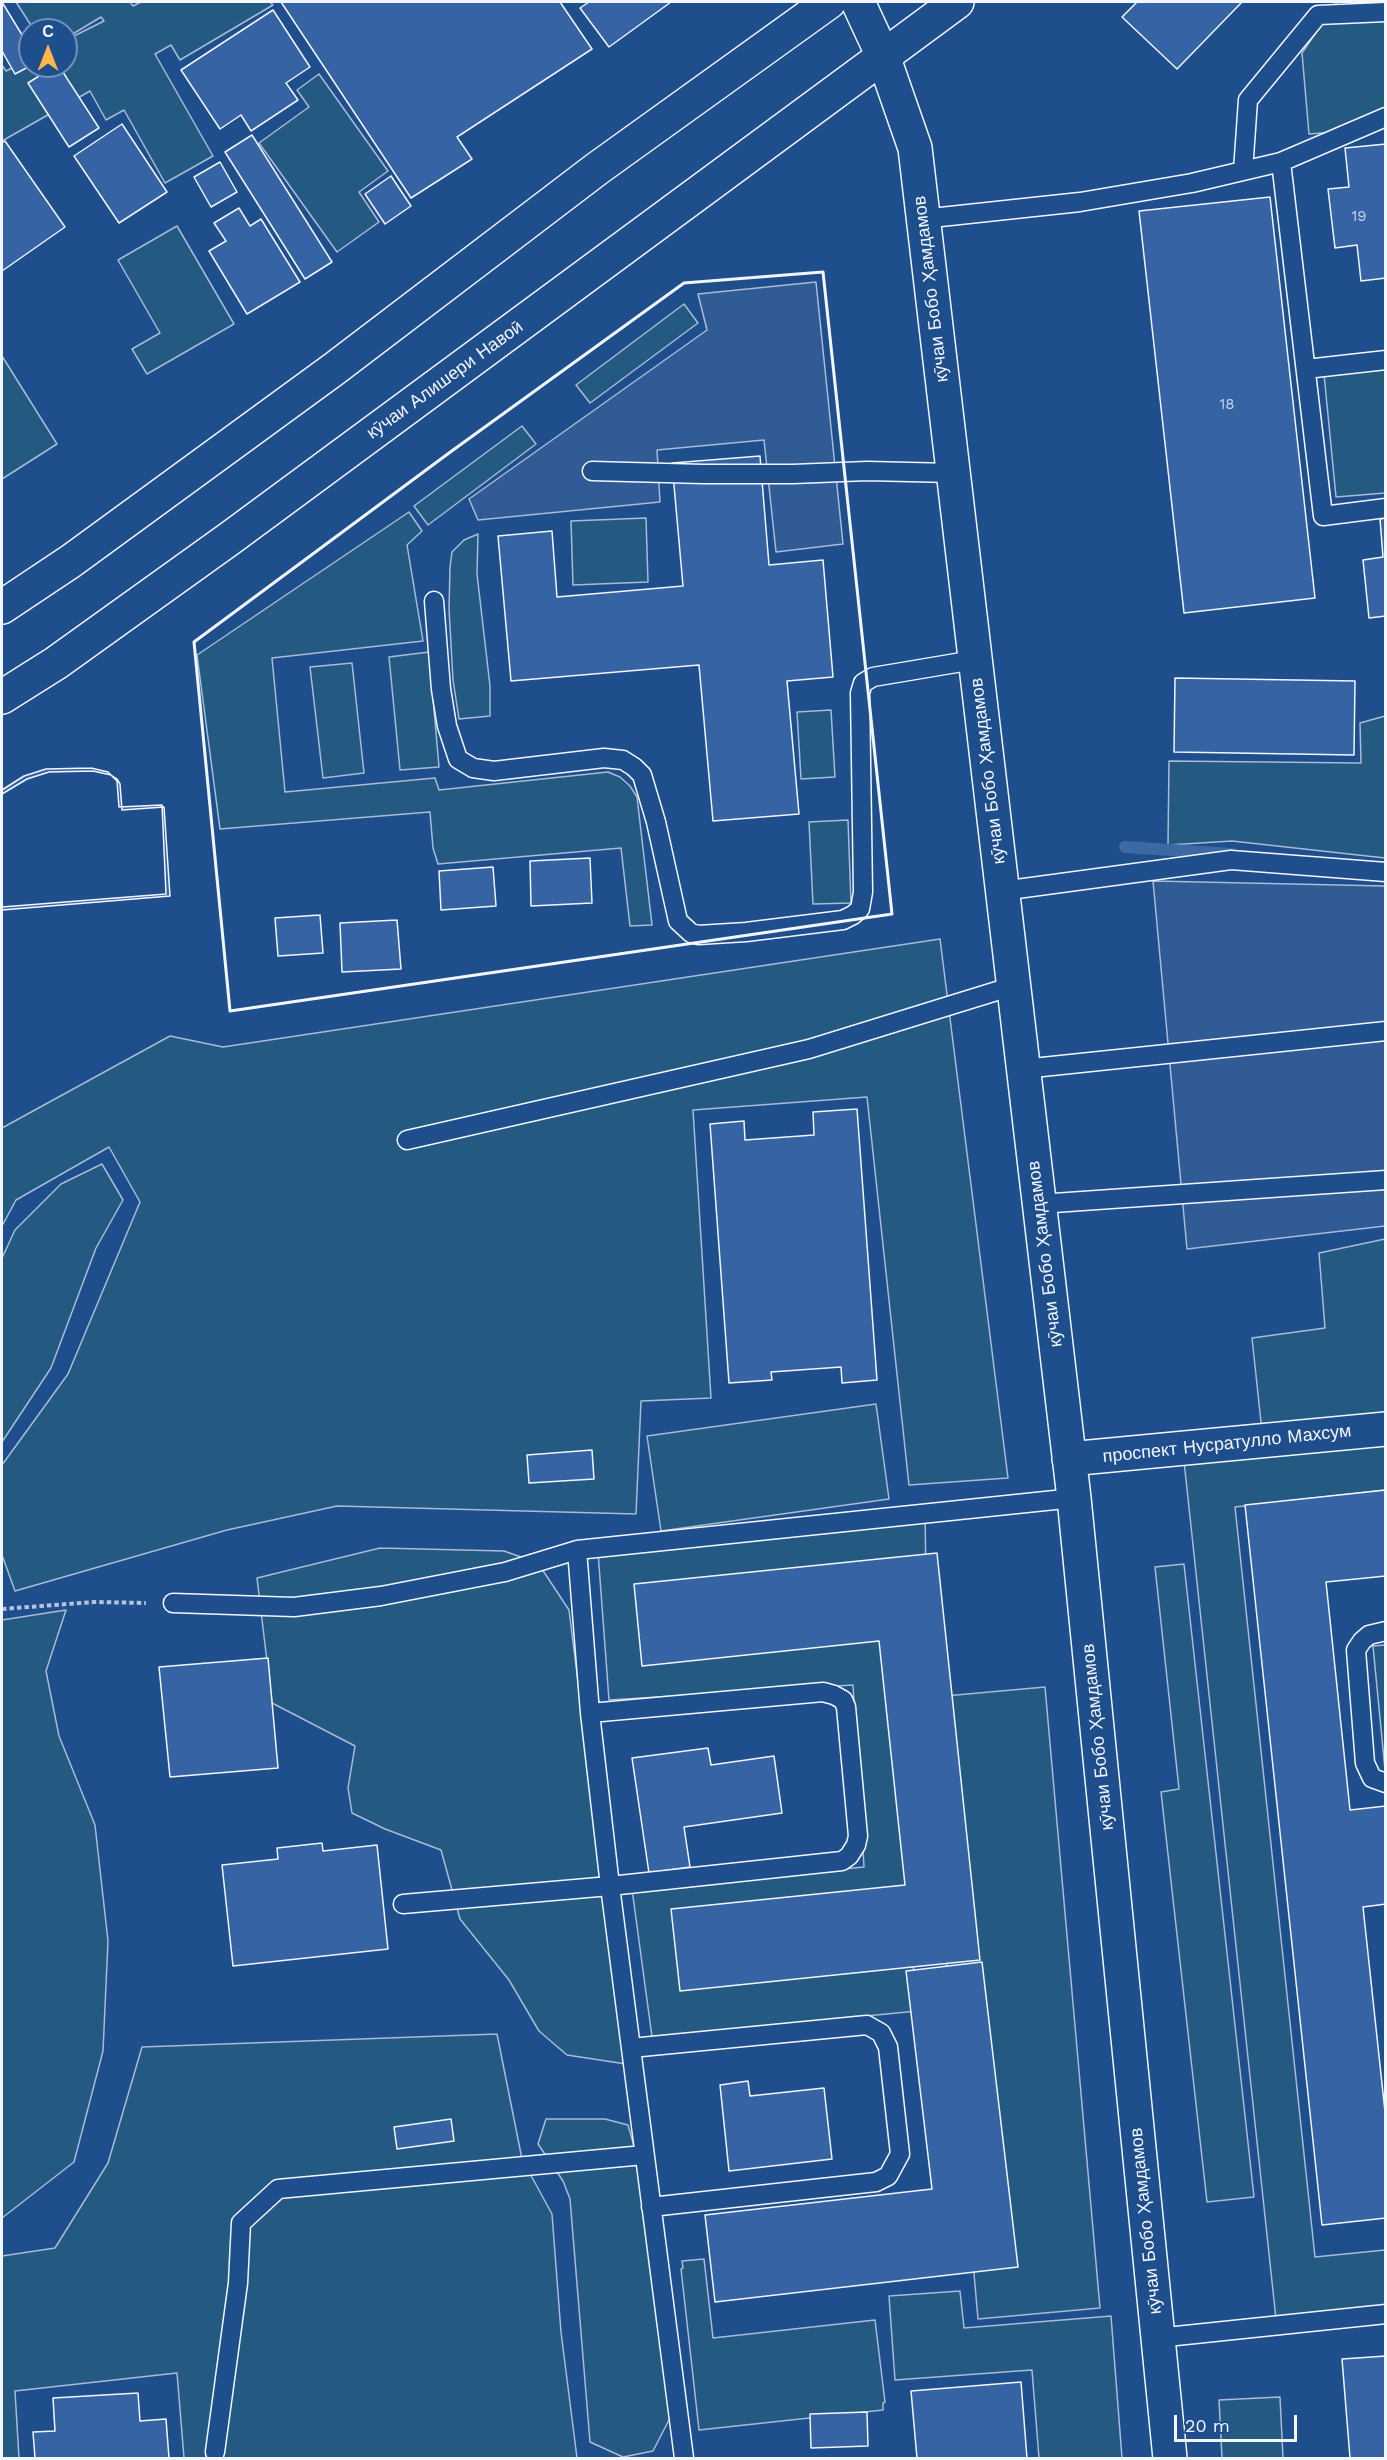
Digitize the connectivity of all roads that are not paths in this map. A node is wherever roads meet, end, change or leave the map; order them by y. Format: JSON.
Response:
{"nodes":[{"id":1,"x":829,"y":2,"type":"edge"},
{"id":2,"x":858,"y":2,"type":"edge"},
{"id":3,"x":957,"y":2,"type":"edge"},
{"id":4,"x":1386,"y":12,"type":"edge"},
{"id":5,"x":884,"y":56,"type":"junction"},
{"id":6,"x":1386,"y":117,"type":"edge"},
{"id":7,"x":1281,"y":162,"type":"junction"},
{"id":8,"x":1243,"y":171,"type":"junction"},
{"id":9,"x":922,"y":219,"type":"junction"},
{"id":10,"x":1386,"y":360,"type":"edge"},
{"id":11,"x":1306,"y":369,"type":"junction"},
{"id":12,"x":592,"y":471,"type":"dead end"},
{"id":13,"x":952,"y":473,"type":"junction"},
{"id":14,"x":1386,"y":508,"type":"edge"},
{"id":15,"x":434,"y":602,"type":"dead end"},
{"id":16,"x":2,"y":607,"type":"edge"},
{"id":17,"x":974,"y":660,"type":"junction"},
{"id":18,"x":2,"y":697,"type":"edge"},
{"id":19,"x":1386,"y":872,"type":"edge"},
{"id":20,"x":1002,"y":891,"type":"junction"},
{"id":21,"x":1013,"y":986,"type":"junction"},
{"id":22,"x":1386,"y":1031,"type":"edge"},
{"id":23,"x":1023,"y":1069,"type":"junction"},
{"id":24,"x":407,"y":1140,"type":"dead end"},
{"id":25,"x":1386,"y":1180,"type":"edge"},
{"id":26,"x":1039,"y":1204,"type":"junction"},
{"id":27,"x":1386,"y":1429,"type":"edge"},
{"id":28,"x":1069,"y":1459,"type":"junction"},
{"id":29,"x":1074,"y":1498,"type":"junction"},
{"id":30,"x":577,"y":1550,"type":"junction"},
{"id":31,"x":173,"y":1603,"type":"road end"},
{"id":32,"x":1386,"y":1631,"type":"edge"},
{"id":33,"x":590,"y":1713,"type":"junction"},
{"id":34,"x":1386,"y":1783,"type":"edge"},
{"id":35,"x":610,"y":1886,"type":"junction"},
{"id":36,"x":403,"y":1904,"type":"dead end"},
{"id":37,"x":631,"y":2048,"type":"junction"},
{"id":38,"x":644,"y":2155,"type":"junction"},
{"id":39,"x":651,"y":2207,"type":"junction"},
{"id":40,"x":1386,"y":2314,"type":"edge"},
{"id":41,"x":1157,"y":2338,"type":"junction"},
{"id":42,"x":215,"y":2452,"type":"dead end"},
{"id":43,"x":684,"y":2458,"type":"edge"},
{"id":44,"x":1170,"y":2458,"type":"edge"}],
"edges":[{"from":1,"to":16,"type":"street"},
{"from":2,"to":5,"type":"street","name":"кӯчаи Бобо Ҳамдамов"},
{"from":3,"to":5,"type":"street"},
{"from":4,"to":8,"type":"lane"},
{"from":5,"to":9,"type":"street","name":"кӯчаи Бобо Ҳамдамов"},
{"from":5,"to":18,"type":"street","name":"кӯчаи Алишери Навоӣ"},
{"from":6,"to":7,"type":"lane"},
{"from":7,"to":8,"type":"lane"},
{"from":7,"to":11,"type":"lane"},
{"from":8,"to":9,"type":"lane"},
{"from":9,"to":13,"type":"street","name":"кӯчаи Бобо Ҳамдамов"},
{"from":10,"to":11,"type":"lane"},
{"from":11,"to":14,"type":"lane"},
{"from":12,"to":13,"type":"lane"},
{"from":13,"to":17,"type":"street","name":"кӯчаи Бобо Ҳамдамов"},
{"from":15,"to":17,"type":"lane"},
{"from":17,"to":20,"type":"street","name":"кӯчаи Бобо Ҳамдамов"},
{"from":19,"to":20,"type":"lane"},
{"from":20,"to":21,"type":"street","name":"кӯчаи Бобо Ҳамдамов"},
{"from":21,"to":23,"type":"street","name":"кӯчаи Бобо Ҳамдамов"},
{"from":21,"to":24,"type":"lane"},
{"from":22,"to":23,"type":"lane"},
{"from":23,"to":26,"type":"street","name":"кӯчаи Бобо Ҳамдамов"},
{"from":25,"to":26,"type":"lane"},
{"from":26,"to":28,"type":"street","name":"кӯчаи Бобо Ҳамдамов"},
{"from":27,"to":28,"type":"street","name":"проспект Нусратулло Махсум"},
{"from":28,"to":29,"type":"street","name":"кӯчаи Бобо Ҳамдамов"},
{"from":29,"to":30,"type":"lane"},
{"from":29,"to":41,"type":"street","name":"кӯчаи Бобо Ҳамдамов"},
{"from":30,"to":31,"type":"lane"},
{"from":30,"to":33,"type":"lane"},
{"from":32,"to":34,"type":"lane"},
{"from":33,"to":35,"type":"lane"},
{"from":33,"to":35,"type":"lane"},
{"from":35,"to":36,"type":"lane"},
{"from":35,"to":37,"type":"lane"},
{"from":37,"to":38,"type":"lane"},
{"from":37,"to":39,"type":"lane"},
{"from":38,"to":39,"type":"lane"},
{"from":38,"to":42,"type":"lane"},
{"from":39,"to":43,"type":"lane"},
{"from":40,"to":41,"type":"lane"},
{"from":41,"to":44,"type":"street","name":"кӯчаи Бобо Ҳамдамов"}]}
